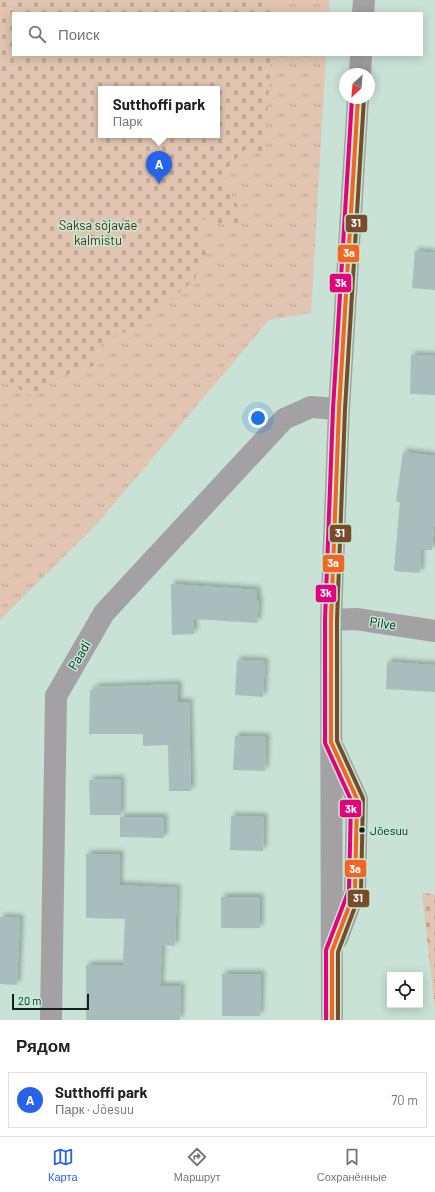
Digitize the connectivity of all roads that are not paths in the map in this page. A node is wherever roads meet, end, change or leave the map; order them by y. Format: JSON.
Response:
{"nodes":[{"id":1,"x":364,"y":0,"type":"edge"},
{"id":2,"x":364,"y":12,"type":"edge"},
{"id":3,"x":361,"y":56,"type":"edge"},
{"id":4,"x":360,"y":68,"type":"edge"},
{"id":5,"x":358,"y":104,"type":"edge"},
{"id":6,"x":339,"y":409,"type":"junction"},
{"id":7,"x":331,"y":620,"type":"junction"},
{"id":8,"x":435,"y":631,"type":"edge"},
{"id":9,"x":51,"y":1020,"type":"edge"},
{"id":10,"x":332,"y":1020,"type":"edge"}],
"edges":[{"from":1,"to":2,"type":"street"},
{"from":3,"to":4,"type":"street"},
{"from":5,"to":6,"type":"street"},
{"from":6,"to":7,"type":"street"},
{"from":6,"to":9,"type":"street","name":"Paadi"},
{"from":7,"to":8,"type":"street","name":"Pilve"},
{"from":7,"to":10,"type":"street"}]}
